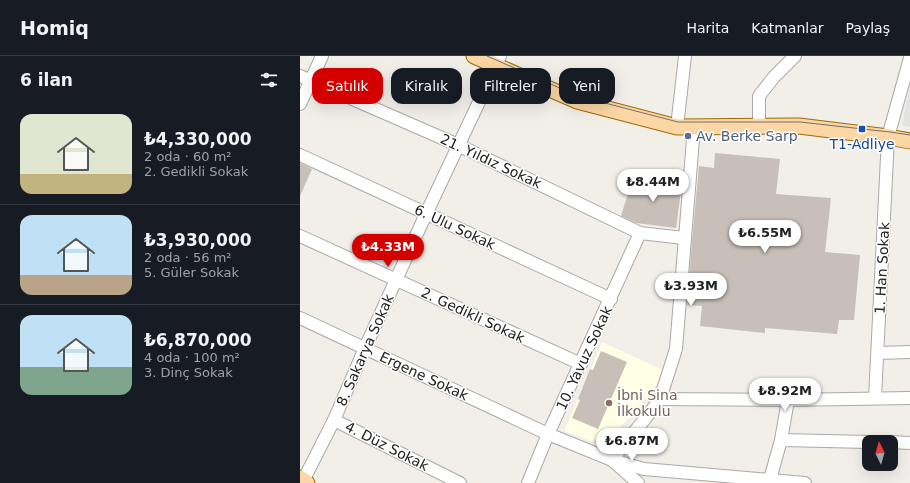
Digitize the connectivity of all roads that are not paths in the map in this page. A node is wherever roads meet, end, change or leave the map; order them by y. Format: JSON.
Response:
{"nodes":[{"id":1,"x":322,"y":56,"type":"edge"},
{"id":2,"x":474,"y":56,"type":"edge"},
{"id":3,"x":685,"y":56,"type":"edge"},
{"id":4,"x":795,"y":56,"type":"edge"},
{"id":5,"x":910,"y":58,"type":"edge"},
{"id":6,"x":498,"y":61,"type":"edge"},
{"id":7,"x":305,"y":78,"type":"edge"},
{"id":8,"x":300,"y":104,"type":"edge"},
{"id":9,"x":759,"y":126,"type":"junction"},
{"id":10,"x":678,"y":127,"type":"junction"},
{"id":11,"x":694,"y":127,"type":"junction"},
{"id":12,"x":888,"y":137,"type":"junction"},
{"id":13,"x":910,"y":141,"type":"edge"},
{"id":14,"x":458,"y":145,"type":"junction"},
{"id":15,"x":300,"y":155,"type":"edge"},
{"id":16,"x":426,"y":214,"type":"junction"},
{"id":17,"x":640,"y":233,"type":"junction"},
{"id":18,"x":300,"y":236,"type":"edge"},
{"id":19,"x":684,"y":238,"type":"junction"},
{"id":20,"x":396,"y":279,"type":"junction"},
{"id":21,"x":611,"y":299,"type":"junction"},
{"id":22,"x":300,"y":318,"type":"edge"},
{"id":23,"x":365,"y":348,"type":"junction"},
{"id":24,"x":910,"y":352,"type":"edge"},
{"id":25,"x":878,"y":353,"type":"junction"},
{"id":26,"x":581,"y":364,"type":"junction"},
{"id":27,"x":875,"y":398,"type":"junction"},
{"id":28,"x":910,"y":398,"type":"edge"},
{"id":29,"x":660,"y":399,"type":"junction"},
{"id":30,"x":788,"y":400,"type":"junction"},
{"id":31,"x":334,"y":420,"type":"junction"},
{"id":32,"x":548,"y":434,"type":"junction"},
{"id":33,"x":781,"y":440,"type":"junction"},
{"id":34,"x":862,"y":442,"type":"edge"},
{"id":35,"x":898,"y":442,"type":"edge"},
{"id":36,"x":910,"y":443,"type":"edge"},
{"id":37,"x":612,"y":460,"type":"junction"},
{"id":38,"x":303,"y":481,"type":"edge"},
{"id":39,"x":770,"y":481,"type":"edge"},
{"id":40,"x":635,"y":482,"type":"edge"},
{"id":41,"x":460,"y":483,"type":"edge"},
{"id":42,"x":528,"y":483,"type":"edge"},
{"id":43,"x":805,"y":483,"type":"edge"}],
"edges":[{"from":1,"to":7,"type":"street"},
{"from":2,"to":6,"type":"main road"},
{"from":3,"to":10,"type":"street"},
{"from":4,"to":9,"type":"street"},
{"from":5,"to":12,"type":"street","name":"1. Han Sokak"},
{"from":6,"to":10,"type":"main road"},
{"from":6,"to":14,"type":"street","name":"8. Sakarya Sokak"},
{"from":7,"to":8,"type":"street"},
{"from":7,"to":14,"type":"street","name":"21. Yıldız Sokak"},
{"from":9,"to":11,"type":"main road"},
{"from":9,"to":12,"type":"main road"},
{"from":10,"to":11,"type":"main road"},
{"from":11,"to":19,"type":"street"},
{"from":12,"to":13,"type":"main road"},
{"from":12,"to":25,"type":"street","name":"1. Han Sokak"},
{"from":14,"to":16,"type":"street","name":"8. Sakarya Sokak"},
{"from":14,"to":17,"type":"street","name":"21. Yıldız Sokak"},
{"from":15,"to":16,"type":"street","name":"6. Ulu Sokak"},
{"from":16,"to":20,"type":"street","name":"8. Sakarya Sokak"},
{"from":16,"to":21,"type":"street","name":"6. Ulu Sokak"},
{"from":17,"to":19,"type":"street","name":"21. Yıldız Sokak"},
{"from":17,"to":21,"type":"street","name":"10. Yavuz Sokak"},
{"from":18,"to":20,"type":"street","name":"2. Gedikli Sokak"},
{"from":19,"to":29,"type":"street"},
{"from":20,"to":23,"type":"street","name":"8. Sakarya Sokak"},
{"from":20,"to":26,"type":"street","name":"2. Gedikli Sokak"},
{"from":21,"to":26,"type":"street","name":"10. Yavuz Sokak"},
{"from":22,"to":23,"type":"street","name":"Ergene Sokak"},
{"from":23,"to":31,"type":"street","name":"8. Sakarya Sokak"},
{"from":23,"to":32,"type":"street","name":"Ergene Sokak"},
{"from":24,"to":25,"type":"street"},
{"from":25,"to":27,"type":"street","name":"1. Han Sokak"},
{"from":26,"to":32,"type":"street","name":"10. Yavuz Sokak"},
{"from":27,"to":28,"type":"street"},
{"from":27,"to":30,"type":"street"},
{"from":29,"to":30,"type":"street"},
{"from":29,"to":37,"type":"street"},
{"from":30,"to":33,"type":"street"},
{"from":31,"to":38,"type":"street","name":"8. Sakarya Sokak"},
{"from":31,"to":41,"type":"street","name":"4. Düz Sokak"},
{"from":32,"to":37,"type":"street","name":"Ergene Sokak"},
{"from":32,"to":42,"type":"street","name":"10. Yavuz Sokak"},
{"from":33,"to":34,"type":"street"},
{"from":33,"to":39,"type":"street"},
{"from":35,"to":36,"type":"street"},
{"from":37,"to":39,"type":"street"},
{"from":37,"to":40,"type":"street"},
{"from":39,"to":43,"type":"street"}]}
